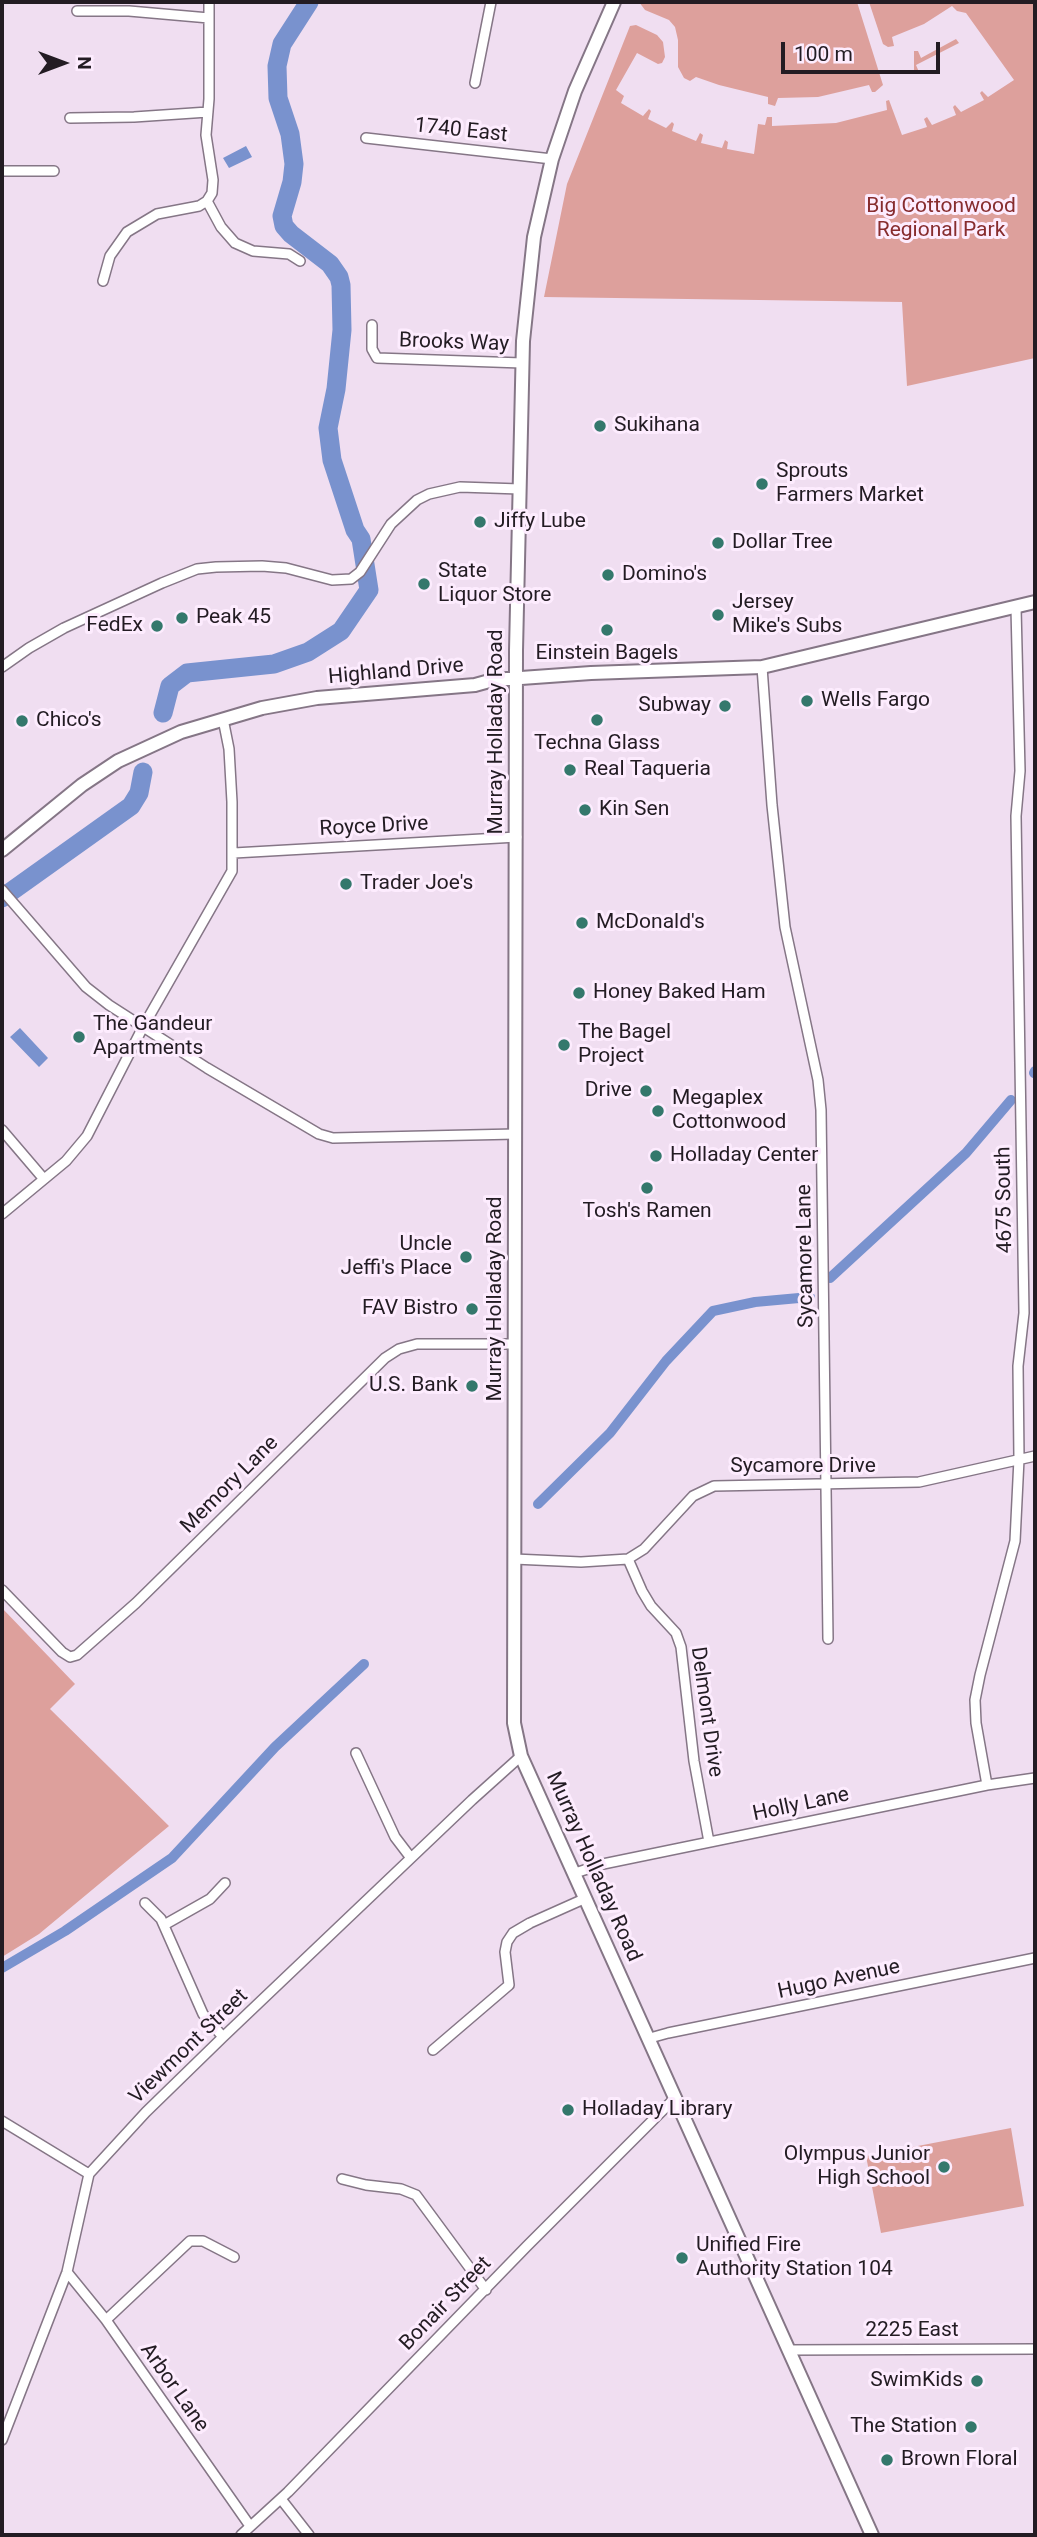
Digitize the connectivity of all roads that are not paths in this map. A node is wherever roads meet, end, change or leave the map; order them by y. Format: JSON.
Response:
{"nodes":[{"id":1,"x":209,"y":2,"type":"edge"},
{"id":2,"x":491,"y":2,"type":"edge"},
{"id":3,"x":614,"y":2,"type":"edge"},
{"id":4,"x":77,"y":11,"type":"dead end"},
{"id":5,"x":209,"y":18,"type":"junction"},
{"id":6,"x":475,"y":83,"type":"dead end"},
{"id":7,"x":208,"y":112,"type":"junction"},
{"id":8,"x":70,"y":118,"type":"dead end"},
{"id":9,"x":366,"y":138,"type":"dead end"},
{"id":10,"x":552,"y":159,"type":"junction"},
{"id":11,"x":54,"y":170,"type":"dead end"},
{"id":12,"x":2,"y":171,"type":"edge"},
{"id":13,"x":207,"y":201,"type":"junction"},
{"id":14,"x":300,"y":261,"type":"dead end"},
{"id":15,"x":103,"y":281,"type":"dead end"},
{"id":16,"x":372,"y":325,"type":"dead end"},
{"id":17,"x":522,"y":363,"type":"junction"},
{"id":18,"x":520,"y":489,"type":"junction"},
{"id":19,"x":1035,"y":602,"type":"edge"},
{"id":20,"x":1016,"y":608,"type":"junction"},
{"id":21,"x":2,"y":667,"type":"edge"},
{"id":22,"x":762,"y":667,"type":"junction"},
{"id":23,"x":517,"y":678,"type":"junction"},
{"id":24,"x":223,"y":719,"type":"junction"},
{"id":25,"x":517,"y":836,"type":"junction"},
{"id":26,"x":2,"y":850,"type":"edge"},
{"id":27,"x":234,"y":853,"type":"junction"},
{"id":28,"x":2,"y":890,"type":"edge"},
{"id":29,"x":143,"y":1027,"type":"junction"},
{"id":30,"x":2,"y":1130,"type":"edge"},
{"id":31,"x":516,"y":1134,"type":"junction"},
{"id":32,"x":43,"y":1178,"type":"junction"},
{"id":33,"x":2,"y":1214,"type":"edge"},
{"id":34,"x":515,"y":1344,"type":"junction"},
{"id":35,"x":1035,"y":1456,"type":"edge"},
{"id":36,"x":1019,"y":1459,"type":"junction"},
{"id":37,"x":827,"y":1484,"type":"junction"},
{"id":38,"x":514,"y":1559,"type":"junction"},
{"id":39,"x":628,"y":1559,"type":"junction"},
{"id":40,"x":2,"y":1590,"type":"edge"},
{"id":41,"x":828,"y":1639,"type":"dead end"},
{"id":42,"x":356,"y":1753,"type":"dead end"},
{"id":43,"x":521,"y":1756,"type":"junction"},
{"id":44,"x":1035,"y":1778,"type":"edge"},
{"id":45,"x":987,"y":1785,"type":"junction"},
{"id":46,"x":709,"y":1842,"type":"junction"},
{"id":47,"x":411,"y":1858,"type":"junction"},
{"id":48,"x":575,"y":1873,"type":"junction"},
{"id":49,"x":225,"y":1883,"type":"dead end"},
{"id":50,"x":586,"y":1898,"type":"junction"},
{"id":51,"x":145,"y":1903,"type":"dead end"},
{"id":52,"x":164,"y":1925,"type":"junction"},
{"id":53,"x":1035,"y":1958,"type":"edge"},
{"id":54,"x":223,"y":2037,"type":"junction"},
{"id":55,"x":650,"y":2038,"type":"junction"},
{"id":56,"x":433,"y":2050,"type":"dead end"},
{"id":57,"x":676,"y":2097,"type":"junction"},
{"id":58,"x":2,"y":2121,"type":"edge"},
{"id":59,"x":89,"y":2174,"type":"junction"},
{"id":60,"x":342,"y":2179,"type":"dead end"},
{"id":61,"x":234,"y":2257,"type":"dead end"},
{"id":62,"x":67,"y":2272,"type":"junction"},
{"id":63,"x":486,"y":2290,"type":"junction"},
{"id":64,"x":106,"y":2320,"type":"junction"},
{"id":65,"x":1035,"y":2349,"type":"edge"},
{"id":66,"x":789,"y":2350,"type":"junction"},
{"id":67,"x":2,"y":2440,"type":"edge"},
{"id":68,"x":281,"y":2499,"type":"junction"},
{"id":69,"x":250,"y":2526,"type":"junction"},
{"id":70,"x":241,"y":2535,"type":"edge"},
{"id":71,"x":310,"y":2535,"type":"edge"},
{"id":72,"x":872,"y":2535,"type":"edge"}],
"edges":[{"from":1,"to":5,"type":"street"},
{"from":2,"to":6,"type":"street"},
{"from":3,"to":10,"type":"main road","name":"Murray Holladay Road"},
{"from":4,"to":5,"type":"street"},
{"from":5,"to":7,"type":"street"},
{"from":7,"to":8,"type":"street"},
{"from":7,"to":13,"type":"street"},
{"from":9,"to":10,"type":"street","name":"1740 East"},
{"from":10,"to":17,"type":"main road","name":"Murray Holladay Road"},
{"from":11,"to":12,"type":"street"},
{"from":13,"to":14,"type":"street"},
{"from":13,"to":15,"type":"street"},
{"from":16,"to":17,"type":"street","name":"Brooks Way"},
{"from":17,"to":18,"type":"main road","name":"Murray Holladay Road"},
{"from":18,"to":21,"type":"street"},
{"from":18,"to":23,"type":"main road","name":"Murray Holladay Road"},
{"from":19,"to":20,"type":"main road","name":"Highland Drive"},
{"from":20,"to":22,"type":"main road","name":"Highland Drive"},
{"from":20,"to":36,"type":"street","name":"4675 South"},
{"from":22,"to":23,"type":"main road","name":"Highland Drive"},
{"from":22,"to":37,"type":"street","name":"Sycamore Lane"},
{"from":23,"to":24,"type":"main road","name":"Highland Drive"},
{"from":23,"to":25,"type":"main road","name":"Murray Holladay Road"},
{"from":24,"to":26,"type":"main road","name":"Highland Drive"},
{"from":24,"to":27,"type":"street"},
{"from":25,"to":27,"type":"street","name":"Royce Drive"},
{"from":25,"to":31,"type":"main road","name":"Murray Holladay Road"},
{"from":27,"to":29,"type":"street"},
{"from":28,"to":29,"type":"street"},
{"from":29,"to":31,"type":"street"},
{"from":29,"to":32,"type":"street"},
{"from":30,"to":32,"type":"street"},
{"from":31,"to":34,"type":"main road","name":"Murray Holladay Road"},
{"from":32,"to":33,"type":"street"},
{"from":34,"to":38,"type":"main road","name":"Murray Holladay Road"},
{"from":34,"to":40,"type":"street","name":"Memory Lane"},
{"from":35,"to":36,"type":"street","name":"Sycamore Drive"},
{"from":36,"to":37,"type":"street","name":"Sycamore Drive"},
{"from":36,"to":45,"type":"street","name":"4675 South"},
{"from":37,"to":39,"type":"street","name":"Sycamore Drive"},
{"from":37,"to":41,"type":"street","name":"Sycamore Lane"},
{"from":38,"to":39,"type":"street"},
{"from":38,"to":43,"type":"main road","name":"Murray Holladay Road"},
{"from":39,"to":46,"type":"street","name":"Delmont Drive"},
{"from":42,"to":47,"type":"street"},
{"from":43,"to":47,"type":"street","name":"Viewmont Street"},
{"from":43,"to":48,"type":"main road","name":"Murray Holladay Road"},
{"from":44,"to":45,"type":"street","name":"Holly Lane"},
{"from":45,"to":46,"type":"street","name":"Holly Lane"},
{"from":46,"to":48,"type":"street","name":"Holly Lane"},
{"from":47,"to":54,"type":"street","name":"Viewmont Street"},
{"from":48,"to":50,"type":"main road","name":"Murray Holladay Road"},
{"from":49,"to":52,"type":"street"},
{"from":50,"to":55,"type":"main road","name":"Murray Holladay Road"},
{"from":50,"to":56,"type":"street"},
{"from":51,"to":52,"type":"street"},
{"from":52,"to":54,"type":"street"},
{"from":53,"to":55,"type":"street","name":"Hugo Avenue"},
{"from":54,"to":59,"type":"street","name":"Viewmont Street"},
{"from":55,"to":57,"type":"main road","name":"Murray Holladay Road"},
{"from":57,"to":63,"type":"street","name":"Bonair Street"},
{"from":57,"to":66,"type":"main road","name":"Murray Holladay Road"},
{"from":58,"to":59,"type":"street"},
{"from":59,"to":62,"type":"street","name":"Viewmont Street"},
{"from":60,"to":63,"type":"street"},
{"from":61,"to":64,"type":"street"},
{"from":62,"to":64,"type":"street","name":"Arbor Lane"},
{"from":62,"to":67,"type":"street","name":"Viewmont Street"},
{"from":63,"to":68,"type":"street","name":"Bonair Street"},
{"from":64,"to":69,"type":"street","name":"Arbor Lane"},
{"from":65,"to":66,"type":"street","name":"2225 East"},
{"from":66,"to":72,"type":"main road","name":"Murray Holladay Road"},
{"from":68,"to":69,"type":"street","name":"Bonair Street"},
{"from":68,"to":71,"type":"street"},
{"from":69,"to":70,"type":"street","name":"Bonair Street"}]}
